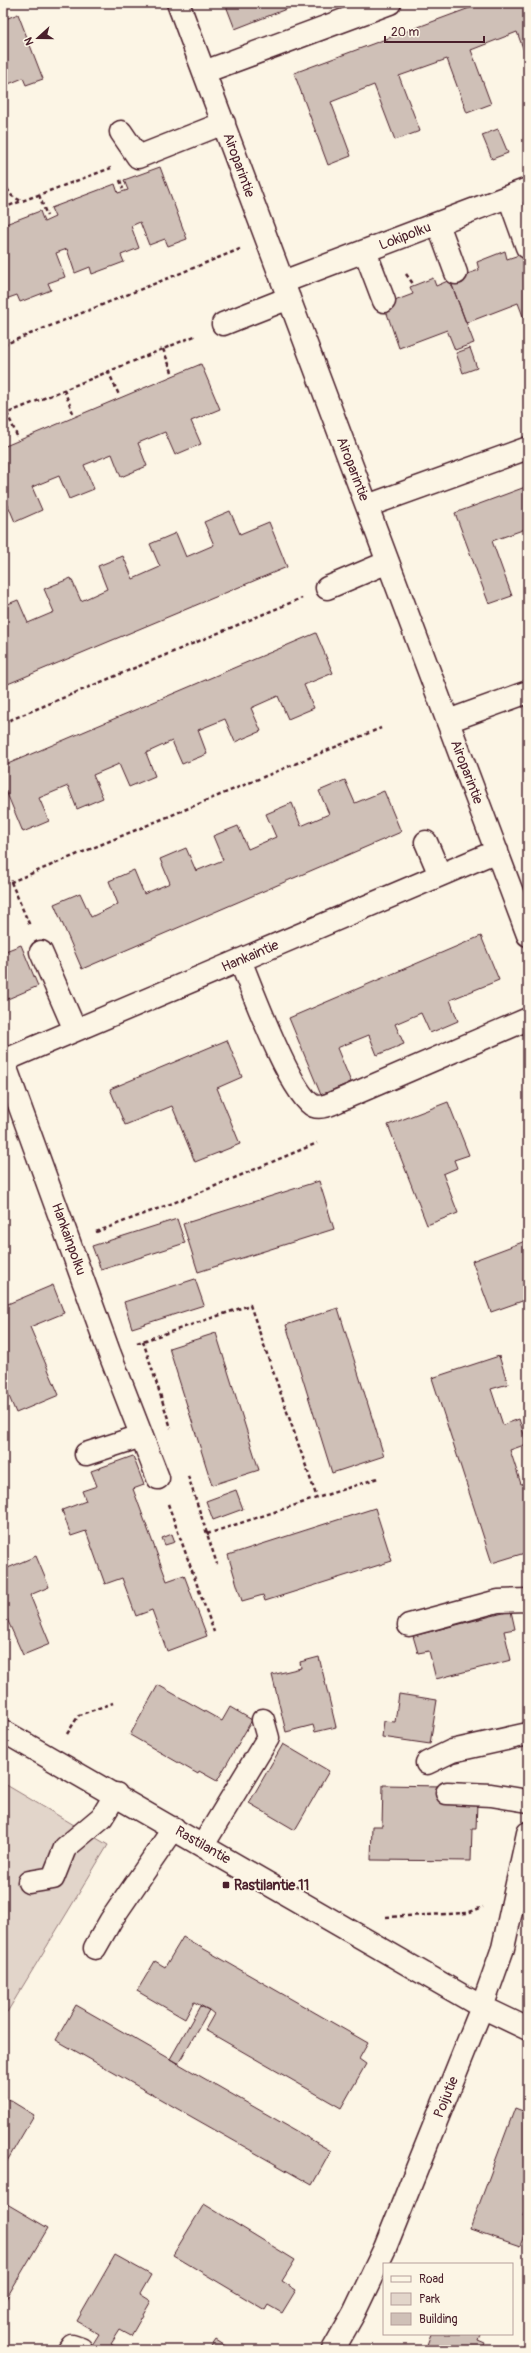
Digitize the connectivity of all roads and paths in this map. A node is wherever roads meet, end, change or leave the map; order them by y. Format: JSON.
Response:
{"nodes":[{"id":1,"x":178,"y":3,"type":"edge"},
{"id":2,"x":390,"y":3,"type":"edge"},
{"id":3,"x":204,"y":72,"type":"junction"},
{"id":4,"x":224,"y":123,"type":"junction"},
{"id":5,"x":121,"y":132,"type":"dead end"},
{"id":6,"x":138,"y":157,"type":"junction"},
{"id":7,"x":3,"y":183,"type":"edge"},
{"id":8,"x":518,"y":193,"type":"edge"},
{"id":9,"x":39,"y":195,"type":"junction"},
{"id":10,"x":21,"y":202,"type":"junction"},
{"id":11,"x":3,"y":208,"type":"edge"},
{"id":12,"x":47,"y":216,"type":"dead end"},
{"id":13,"x":438,"y":224,"type":"junction"},
{"id":14,"x":247,"y":247,"type":"dead end"},
{"id":15,"x":527,"y":247,"type":"edge"},
{"id":16,"x":365,"y":251,"type":"junction"},
{"id":17,"x":456,"y":273,"type":"dead end"},
{"id":18,"x":286,"y":290,"type":"junction"},
{"id":19,"x":384,"y":301,"type":"dead end"},
{"id":20,"x":223,"y":324,"type":"joint"},
{"id":21,"x":3,"y":345,"type":"edge"},
{"id":22,"x":163,"y":349,"type":"junction"},
{"id":23,"x":108,"y":371,"type":"junction"},
{"id":24,"x":172,"y":372,"type":"dead end"},
{"id":25,"x":64,"y":390,"type":"junction"},
{"id":26,"x":119,"y":395,"type":"dead end"},
{"id":27,"x":73,"y":413,"type":"dead end"},
{"id":28,"x":7,"y":414,"type":"junction"},
{"id":29,"x":3,"y":415,"type":"edge"},
{"id":30,"x":17,"y":436,"type":"dead end"},
{"id":31,"x":528,"y":448,"type":"edge"},
{"id":32,"x":367,"y":506,"type":"junction"},
{"id":33,"x":388,"y":562,"type":"junction"},
{"id":34,"x":326,"y":588,"type":"joint"},
{"id":35,"x":528,"y":692,"type":"edge"},
{"id":36,"x":448,"y":721,"type":"junction"},
{"id":37,"x":3,"y":723,"type":"edge"},
{"id":38,"x":381,"y":728,"type":"dead end"},
{"id":39,"x":426,"y":842,"type":"dead end"},
{"id":40,"x":497,"y":851,"type":"junction"},
{"id":41,"x":440,"y":875,"type":"junction"},
{"id":42,"x":3,"y":882,"type":"edge"},
{"id":43,"x":11,"y":882,"type":"junction"},
{"id":44,"x":528,"y":935,"type":"edge"},
{"id":45,"x":41,"y":952,"type":"joint"},
{"id":46,"x":240,"y":960,"type":"junction"},
{"id":47,"x":528,"y":1019,"type":"edge"},
{"id":48,"x":75,"y":1030,"type":"junction"},
{"id":49,"x":3,"y":1060,"type":"edge"},
{"id":50,"x":317,"y":1142,"type":"dead end"},
{"id":51,"x":70,"y":1242,"type":"junction"},
{"id":52,"x":109,"y":1352,"type":"junction"},
{"id":53,"x":138,"y":1427,"type":"junction"},
{"id":54,"x":86,"y":1454,"type":"dead end"},
{"id":55,"x":158,"y":1478,"type":"joint"},
{"id":56,"x":378,"y":1478,"type":"dead end"},
{"id":57,"x":317,"y":1498,"type":"junction"},
{"id":58,"x":207,"y":1534,"type":"dead end"},
{"id":59,"x":528,"y":1600,"type":"edge"},
{"id":60,"x":409,"y":1625,"type":"dead end"},
{"id":61,"x":214,"y":1632,"type":"dead end"},
{"id":62,"x":113,"y":1703,"type":"dead end"},
{"id":63,"x":263,"y":1720,"type":"dead end"},
{"id":64,"x":3,"y":1731,"type":"edge"},
{"id":65,"x":528,"y":1734,"type":"edge"},
{"id":66,"x":52,"y":1758,"type":"junction"},
{"id":67,"x":427,"y":1762,"type":"dead end"},
{"id":68,"x":116,"y":1794,"type":"junction"},
{"id":69,"x":447,"y":1794,"type":"dead end"},
{"id":70,"x":528,"y":1801,"type":"edge"},
{"id":71,"x":174,"y":1828,"type":"junction"},
{"id":72,"x":528,"y":1833,"type":"edge"},
{"id":73,"x":203,"y":1845,"type":"junction"},
{"id":74,"x":29,"y":1882,"type":"dead end"},
{"id":75,"x":523,"y":1884,"type":"edge"},
{"id":76,"x":382,"y":1918,"type":"dead end"},
{"id":77,"x":95,"y":1948,"type":"dead end"},
{"id":78,"x":482,"y":2007,"type":"junction"},
{"id":79,"x":528,"y":2030,"type":"edge"},
{"id":80,"x":333,"y":2350,"type":"edge"}],
"edges":[{"from":1,"to":3,"type":"street","name":"Airoparintie"},
{"from":2,"to":3,"type":"street"},
{"from":3,"to":4,"type":"street","name":"Airoparintie"},
{"from":4,"to":6,"type":"street"},
{"from":4,"to":18,"type":"street","name":"Airoparintie"},
{"from":5,"to":6,"type":"street"},
{"from":6,"to":9,"type":"path"},
{"from":7,"to":10,"type":"path"},
{"from":8,"to":13,"type":"street","name":"Lokipolku"},
{"from":8,"to":15,"type":"street"},
{"from":9,"to":10,"type":"path"},
{"from":9,"to":12,"type":"path"},
{"from":10,"to":11,"type":"path"},
{"from":13,"to":16,"type":"street","name":"Lokipolku"},
{"from":13,"to":17,"type":"street"},
{"from":14,"to":21,"type":"path"},
{"from":16,"to":18,"type":"street","name":"Lokipolku"},
{"from":16,"to":19,"type":"street"},
{"from":18,"to":20,"type":"street","name":"Lokipolku"},
{"from":18,"to":32,"type":"street","name":"Airoparintie"},
{"from":20,"to":22,"type":"path"},
{"from":22,"to":23,"type":"path"},
{"from":22,"to":24,"type":"path"},
{"from":23,"to":25,"type":"path"},
{"from":23,"to":26,"type":"path"},
{"from":25,"to":27,"type":"path"},
{"from":25,"to":28,"type":"path"},
{"from":28,"to":29,"type":"path"},
{"from":28,"to":30,"type":"path"},
{"from":31,"to":32,"type":"street"},
{"from":32,"to":33,"type":"street","name":"Airoparintie"},
{"from":33,"to":34,"type":"street"},
{"from":33,"to":36,"type":"street","name":"Airoparintie"},
{"from":34,"to":37,"type":"path"},
{"from":35,"to":36,"type":"street"},
{"from":36,"to":40,"type":"street","name":"Airoparintie"},
{"from":38,"to":43,"type":"path"},
{"from":39,"to":41,"type":"street"},
{"from":40,"to":41,"type":"street","name":"Hankaintie"},
{"from":40,"to":44,"type":"street","name":"Airoparintie"},
{"from":41,"to":46,"type":"street","name":"Hankaintie"},
{"from":42,"to":43,"type":"path"},
{"from":43,"to":45,"type":"path"},
{"from":45,"to":48,"type":"street"},
{"from":46,"to":47,"type":"street"},
{"from":46,"to":48,"type":"street","name":"Hankaintie"},
{"from":48,"to":49,"type":"street","name":"Hankaintie"},
{"from":49,"to":51,"type":"street","name":"Hankainpolku"},
{"from":50,"to":51,"type":"path"},
{"from":51,"to":52,"type":"street","name":"Hankainpolku"},
{"from":52,"to":53,"type":"street","name":"Hankainpolku"},
{"from":52,"to":57,"type":"path"},
{"from":53,"to":54,"type":"street"},
{"from":53,"to":55,"type":"street","name":"Hankainpolku"},
{"from":55,"to":61,"type":"path"},
{"from":56,"to":57,"type":"path"},
{"from":57,"to":58,"type":"path"},
{"from":59,"to":60,"type":"street"},
{"from":62,"to":66,"type":"path"},
{"from":63,"to":73,"type":"street"},
{"from":64,"to":66,"type":"street","name":"Rastilantie"},
{"from":65,"to":67,"type":"street"},
{"from":66,"to":68,"type":"street","name":"Rastilantie"},
{"from":68,"to":71,"type":"street","name":"Rastilantie"},
{"from":68,"to":74,"type":"street"},
{"from":69,"to":70,"type":"street"},
{"from":71,"to":73,"type":"street","name":"Rastilantie"},
{"from":71,"to":77,"type":"street"},
{"from":72,"to":75,"type":"street","name":"Poijutie"},
{"from":73,"to":78,"type":"street","name":"Rastilantie"},
{"from":75,"to":76,"type":"path"},
{"from":75,"to":78,"type":"street","name":"Poijutie"},
{"from":78,"to":79,"type":"street","name":"Rastilantie"},
{"from":78,"to":80,"type":"street","name":"Poijutie"}]}
